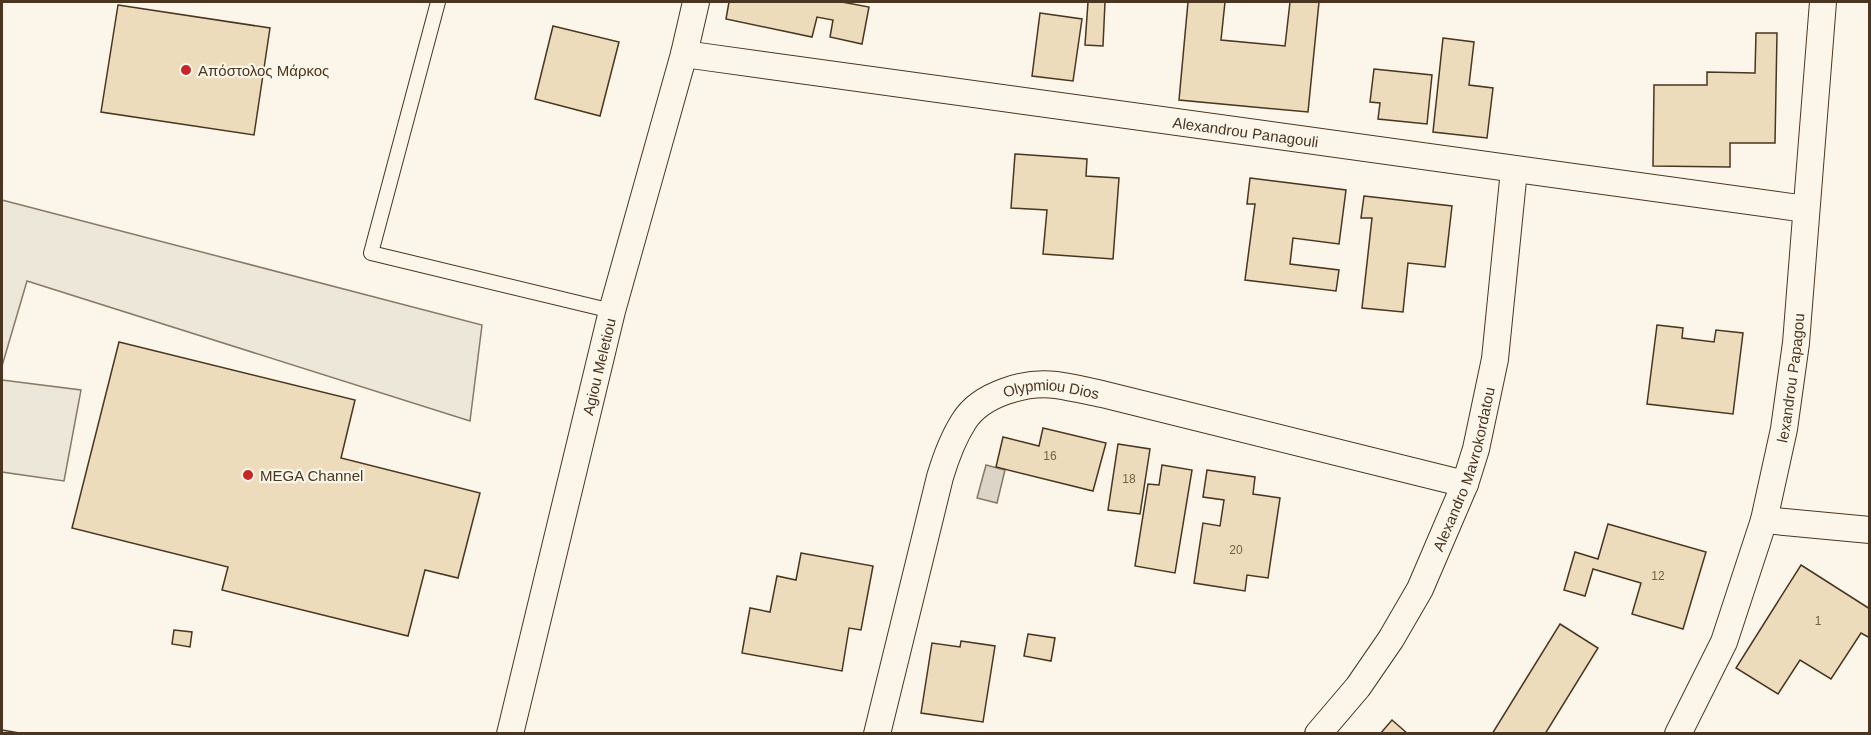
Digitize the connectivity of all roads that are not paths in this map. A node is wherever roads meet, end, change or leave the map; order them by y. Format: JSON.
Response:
{"nodes":[{"id":1,"x":438,"y":2,"type":"edge"},
{"id":2,"x":696,"y":2,"type":"edge"},
{"id":3,"x":1823,"y":2,"type":"edge"},
{"id":4,"x":684,"y":54,"type":"junction"},
{"id":5,"x":1514,"y":170,"type":"junction"},
{"id":6,"x":1806,"y":209,"type":"junction"},
{"id":7,"x":612,"y":311,"type":"junction"},
{"id":8,"x":1465,"y":484,"type":"junction"},
{"id":9,"x":1764,"y":520,"type":"junction"},
{"id":10,"x":1869,"y":530,"type":"edge"},
{"id":11,"x":510,"y":734,"type":"edge"},
{"id":12,"x":877,"y":734,"type":"edge"},
{"id":13,"x":1318,"y":734,"type":"edge"},
{"id":14,"x":1678,"y":734,"type":"edge"}],
"edges":[{"from":1,"to":7,"type":"lane"},
{"from":2,"to":4,"type":"street","name":"Agiou Meletiou"},
{"from":3,"to":6,"type":"street","name":"lexandrou Papagou"},
{"from":4,"to":5,"type":"street","name":"Alexandrou Panagouli"},
{"from":4,"to":7,"type":"street","name":"Agiou Meletiou"},
{"from":5,"to":6,"type":"street","name":"Alexandrou Panagouli"},
{"from":5,"to":8,"type":"street","name":"Alexandro Mavrokordatou"},
{"from":6,"to":9,"type":"street","name":"lexandrou Papagou"},
{"from":7,"to":11,"type":"street","name":"Agiou Meletiou"},
{"from":8,"to":12,"type":"street","name":"Olypmiou Dios"},
{"from":8,"to":13,"type":"street","name":"Alexandro Mavrokordatou"},
{"from":9,"to":10,"type":"street"},
{"from":9,"to":14,"type":"street","name":"lexandrou Papagou"}]}
